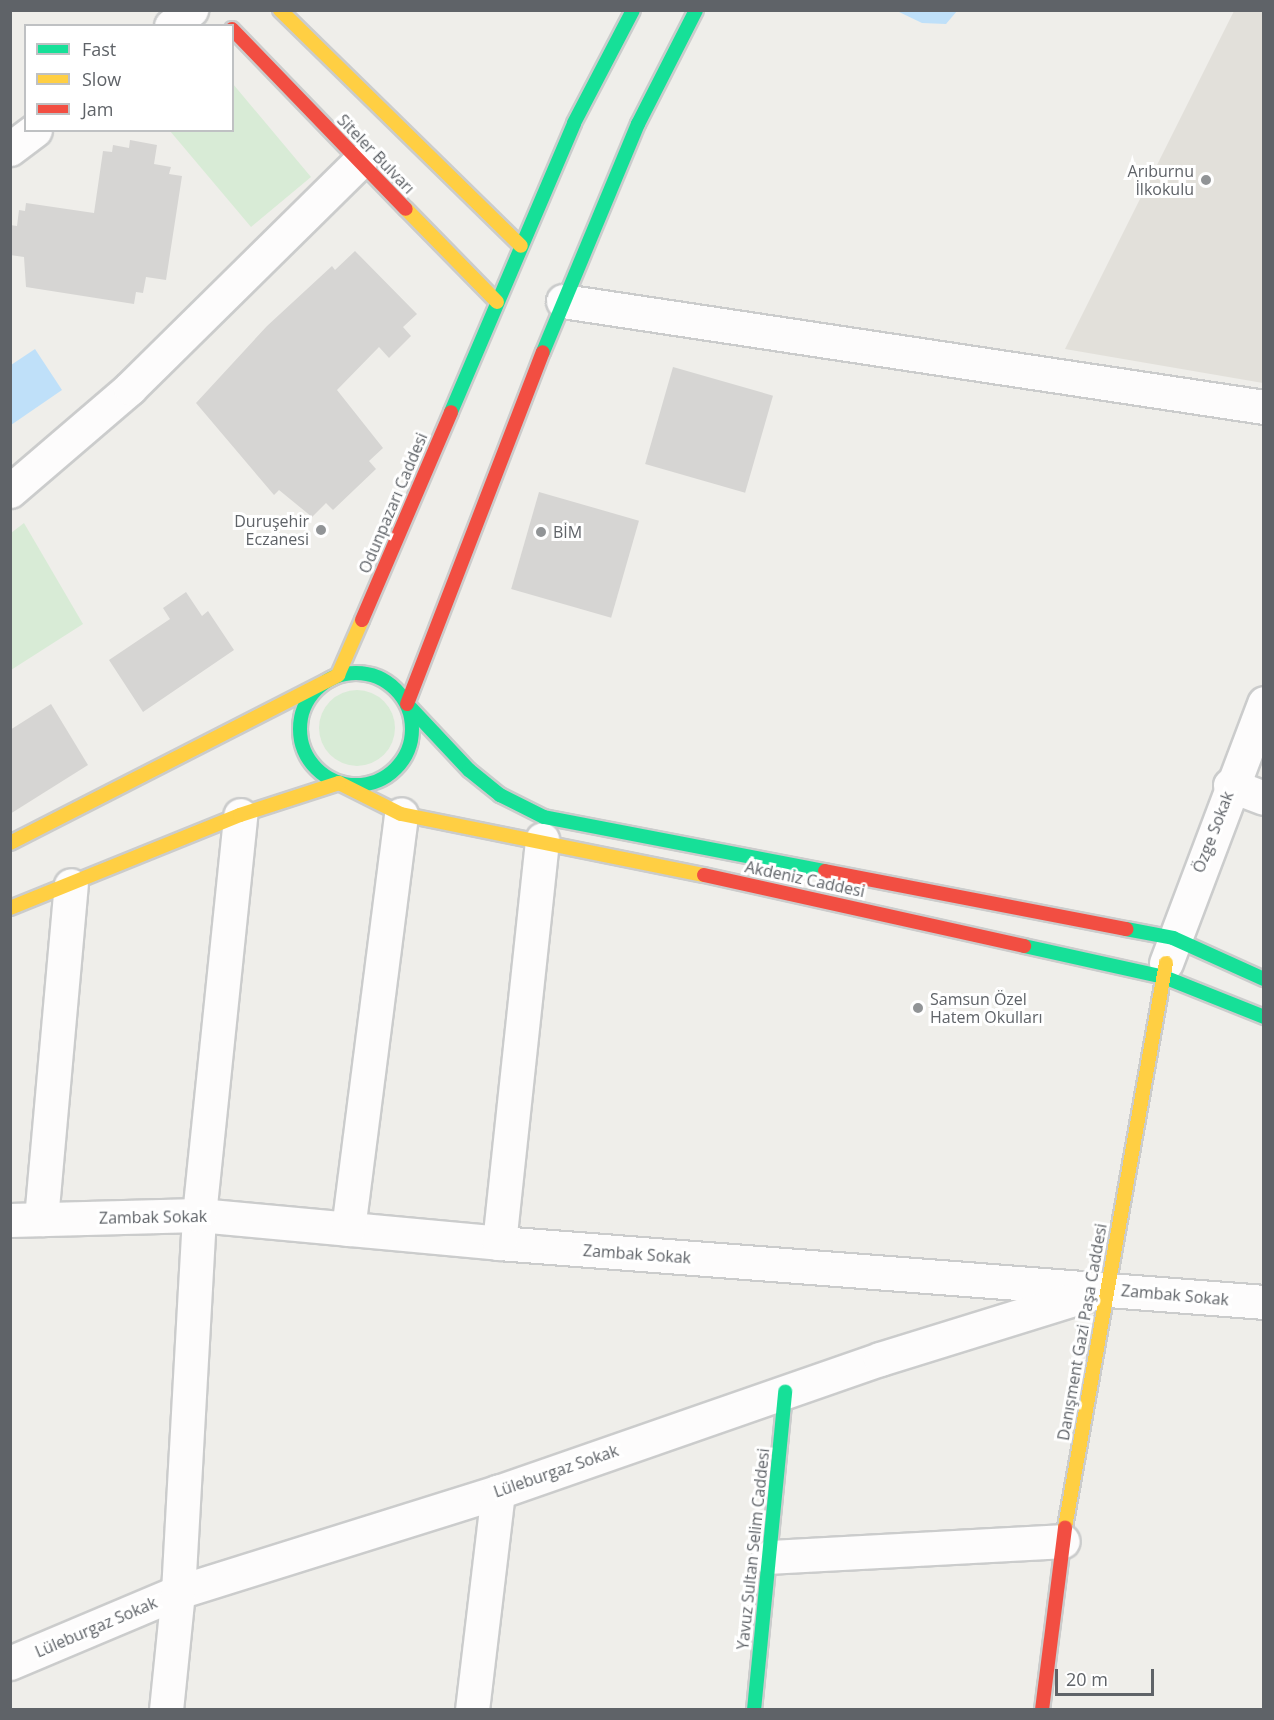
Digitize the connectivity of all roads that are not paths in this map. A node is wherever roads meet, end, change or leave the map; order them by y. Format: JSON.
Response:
{"nodes":[{"id":1,"x":279,"y":10,"type":"edge"},
{"id":2,"x":633,"y":10,"type":"edge"},
{"id":3,"x":696,"y":10,"type":"edge"},
{"id":4,"x":214,"y":18,"type":"edge"},
{"id":5,"x":182,"y":24,"type":"edge"},
{"id":6,"x":234,"y":31,"type":"edge"},
{"id":7,"x":32,"y":132,"type":"edge"},
{"id":8,"x":10,"y":150,"type":"edge"},
{"id":9,"x":360,"y":161,"type":"junction"},
{"id":10,"x":521,"y":246,"type":"junction"},
{"id":11,"x":563,"y":301,"type":"junction"},
{"id":12,"x":496,"y":302,"type":"junction"},
{"id":13,"x":1263,"y":407,"type":"edge"},
{"id":14,"x":10,"y":491,"type":"edge"},
{"id":15,"x":338,"y":675,"type":"junction"},
{"id":16,"x":1263,"y":703,"type":"edge"},
{"id":17,"x":407,"y":704,"type":"junction"},
{"id":18,"x":339,"y":783,"type":"junction"},
{"id":19,"x":1230,"y":785,"type":"junction"},
{"id":20,"x":1263,"y":798,"type":"edge"},
{"id":21,"x":401,"y":814,"type":"junction"},
{"id":22,"x":240,"y":815,"type":"junction"},
{"id":23,"x":542,"y":839,"type":"junction"},
{"id":24,"x":10,"y":843,"type":"edge"},
{"id":25,"x":71,"y":885,"type":"junction"},
{"id":26,"x":10,"y":908,"type":"edge"},
{"id":27,"x":1168,"y":959,"type":"junction"},
{"id":28,"x":1263,"y":979,"type":"edge"},
{"id":29,"x":1263,"y":1017,"type":"edge"},
{"id":30,"x":199,"y":1215,"type":"junction"},
{"id":31,"x":26,"y":1220,"type":"edge"},
{"id":32,"x":348,"y":1229,"type":"junction"},
{"id":33,"x":499,"y":1243,"type":"junction"},
{"id":34,"x":1106,"y":1289,"type":"junction"},
{"id":35,"x":1263,"y":1302,"type":"edge"},
{"id":36,"x":785,"y":1392,"type":"junction"},
{"id":37,"x":498,"y":1492,"type":"junction"},
{"id":38,"x":1063,"y":1541,"type":"junction"},
{"id":39,"x":769,"y":1557,"type":"junction"},
{"id":40,"x":178,"y":1592,"type":"junction"},
{"id":41,"x":10,"y":1664,"type":"edge"},
{"id":42,"x":166,"y":1710,"type":"edge"},
{"id":43,"x":472,"y":1710,"type":"edge"},
{"id":44,"x":754,"y":1710,"type":"edge"},
{"id":45,"x":1042,"y":1710,"type":"edge"}],
"edges":[{"from":1,"to":10,"type":"main road","name":"Siteler Bulvarı"},
{"from":2,"to":10,"type":"main road","name":"Odunpazarı Caddesi"},
{"from":3,"to":11,"type":"main road"},
{"from":4,"to":5,"type":"street"},
{"from":6,"to":9,"type":"main road","name":"Siteler Bulvarı"},
{"from":7,"to":8,"type":"street"},
{"from":9,"to":12,"type":"main road","name":"Siteler Bulvarı"},
{"from":9,"to":14,"type":"street"},
{"from":10,"to":12,"type":"main road","name":"Odunpazarı Caddesi"},
{"from":11,"to":13,"type":"street"},
{"from":11,"to":17,"type":"main road"},
{"from":12,"to":15,"type":"main road","name":"Odunpazarı Caddesi"},
{"from":15,"to":17,"type":"main road"},
{"from":15,"to":18,"type":"main road"},
{"from":15,"to":24,"type":"main road"},
{"from":16,"to":19,"type":"street","name":"Özge Sokak"},
{"from":17,"to":18,"type":"main road"},
{"from":17,"to":27,"type":"main road","name":"Akdeniz Caddesi"},
{"from":18,"to":21,"type":"main road","name":"Akdeniz Caddesi"},
{"from":18,"to":22,"type":"main road"},
{"from":19,"to":20,"type":"street"},
{"from":19,"to":27,"type":"street","name":"Özge Sokak"},
{"from":21,"to":23,"type":"main road","name":"Akdeniz Caddesi"},
{"from":21,"to":32,"type":"street"},
{"from":22,"to":25,"type":"main road"},
{"from":22,"to":30,"type":"street"},
{"from":23,"to":27,"type":"main road","name":"Akdeniz Caddesi"},
{"from":23,"to":33,"type":"street"},
{"from":25,"to":26,"type":"main road"},
{"from":25,"to":31,"type":"street"},
{"from":27,"to":28,"type":"main road","name":"Akdeniz Caddesi"},
{"from":27,"to":29,"type":"main road","name":"Akdeniz Caddesi"},
{"from":27,"to":34,"type":"main road","name":"Danışment Gazi Paşa Caddesi"},
{"from":30,"to":31,"type":"street","name":"Zambak Sokak"},
{"from":30,"to":32,"type":"street","name":"Zambak Sokak"},
{"from":30,"to":40,"type":"street"},
{"from":32,"to":33,"type":"street","name":"Zambak Sokak"},
{"from":33,"to":34,"type":"street","name":"Zambak Sokak"},
{"from":34,"to":35,"type":"street","name":"Zambak Sokak"},
{"from":34,"to":36,"type":"street","name":"Lüleburgaz Sokak"},
{"from":34,"to":38,"type":"main road","name":"Danışment Gazi Paşa Caddesi"},
{"from":36,"to":37,"type":"street","name":"Lüleburgaz Sokak"},
{"from":36,"to":39,"type":"main road","name":"Yavuz Sultan Selim Caddesi"},
{"from":37,"to":40,"type":"street","name":"Lüleburgaz Sokak"},
{"from":37,"to":43,"type":"street"},
{"from":38,"to":39,"type":"street"},
{"from":38,"to":45,"type":"main road","name":"Danışment Gazi Paşa Caddesi"},
{"from":39,"to":44,"type":"main road","name":"Yavuz Sultan Selim Caddesi"},
{"from":40,"to":41,"type":"street","name":"Lüleburgaz Sokak"},
{"from":40,"to":42,"type":"street"}]}
